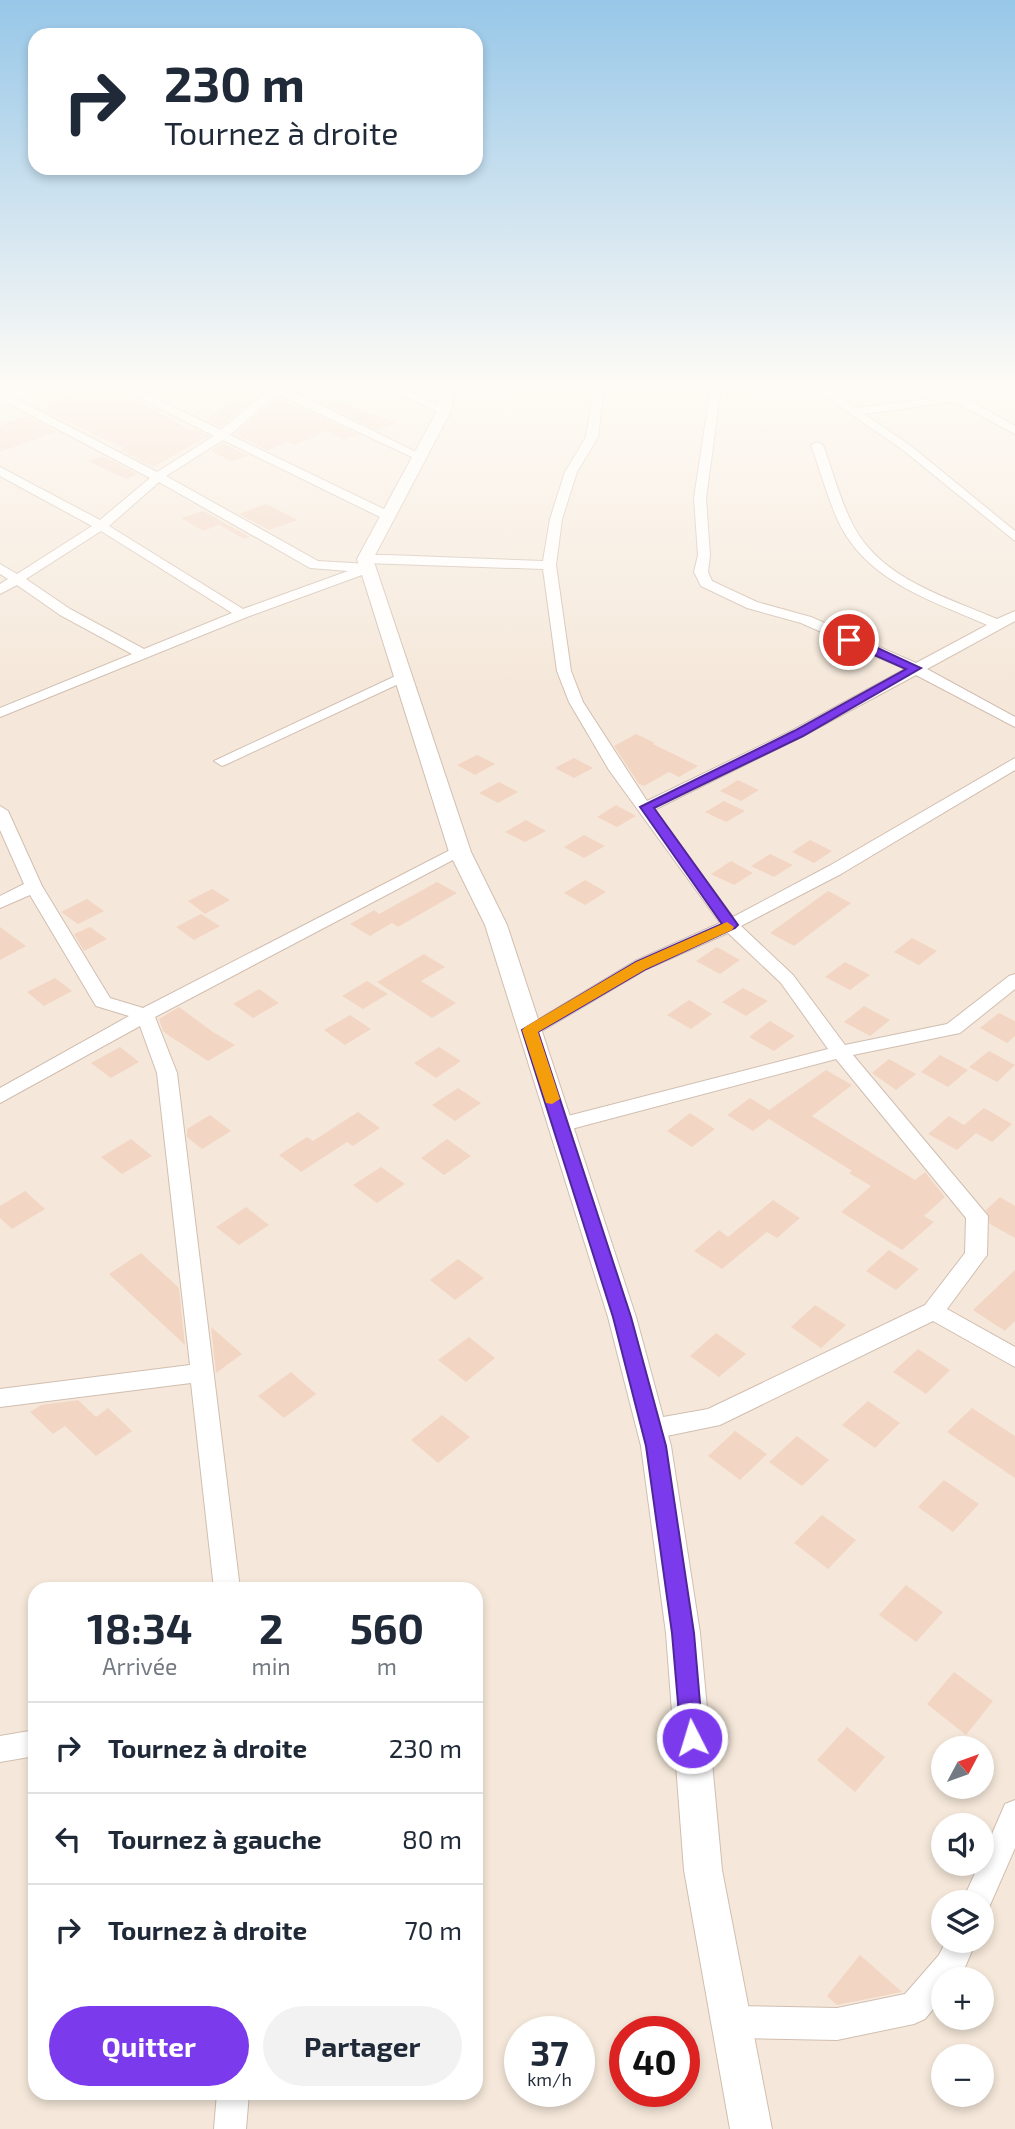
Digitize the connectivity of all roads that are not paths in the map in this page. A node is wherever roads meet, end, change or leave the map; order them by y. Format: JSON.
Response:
{"nodes":[{"id":1,"x":28,"y":486,"type":"edge"},
{"id":2,"x":150,"y":486,"type":"edge"},
{"id":3,"x":175,"y":486,"type":"edge"},
{"id":4,"x":325,"y":486,"type":"edge"},
{"id":5,"x":402,"y":486,"type":"edge"},
{"id":6,"x":566,"y":486,"type":"edge"},
{"id":7,"x":702,"y":486,"type":"edge"},
{"id":8,"x":832,"y":486,"type":"edge"},
{"id":9,"x":954,"y":486,"type":"edge"},
{"id":10,"x":386,"y":515,"type":"junction"},
{"id":11,"x":101,"y":526,"type":"junction"},
{"id":12,"x":1015,"y":537,"type":"edge"},
{"id":13,"x":366,"y":563,"type":"junction"},
{"id":14,"x":548,"y":565,"type":"junction"},
{"id":15,"x":0,"y":568,"type":"edge"},
{"id":16,"x":20,"y":580,"type":"junction"},
{"id":17,"x":0,"y":590,"type":"edge"},
{"id":18,"x":242,"y":614,"type":"junction"},
{"id":19,"x":1015,"y":615,"type":"edge"},
{"id":20,"x":997,"y":624,"type":"junction"},
{"id":21,"x":144,"y":655,"type":"junction"},
{"id":22,"x":915,"y":668,"type":"junction"},
{"id":23,"x":404,"y":676,"type":"junction"},
{"id":24,"x":0,"y":713,"type":"edge"},
{"id":25,"x":1015,"y":723,"type":"edge"},
{"id":26,"x":222,"y":761,"type":"dead end"},
{"id":27,"x":1015,"y":763,"type":"edge"},
{"id":28,"x":647,"y":807,"type":"junction"},
{"id":29,"x":0,"y":811,"type":"edge"},
{"id":30,"x":460,"y":852,"type":"junction"},
{"id":31,"x":33,"y":886,"type":"junction"},
{"id":32,"x":0,"y":903,"type":"edge"},
{"id":33,"x":730,"y":925,"type":"junction"},
{"id":34,"x":1015,"y":980,"type":"edge"},
{"id":35,"x":145,"y":1015,"type":"junction"},
{"id":36,"x":530,"y":1030,"type":"junction"},
{"id":37,"x":840,"y":1052,"type":"junction"},
{"id":38,"x":0,"y":1096,"type":"edge"},
{"id":39,"x":560,"y":1125,"type":"junction"},
{"id":40,"x":933,"y":1311,"type":"junction"},
{"id":41,"x":1015,"y":1358,"type":"edge"},
{"id":42,"x":202,"y":1373,"type":"junction"},
{"id":43,"x":0,"y":1398,"type":"edge"},
{"id":44,"x":652,"y":1429,"type":"junction"},
{"id":45,"x":226,"y":1582,"type":"edge"},
{"id":46,"x":28,"y":1744,"type":"edge"},
{"id":47,"x":0,"y":1749,"type":"edge"},
{"id":48,"x":1015,"y":1814,"type":"edge"},
{"id":49,"x":982,"y":1890,"type":"edge"},
{"id":50,"x":956,"y":1953,"type":"edge"},
{"id":51,"x":731,"y":2022,"type":"junction"},
{"id":52,"x":232,"y":2100,"type":"edge"},
{"id":53,"x":230,"y":2129,"type":"edge"},
{"id":54,"x":751,"y":2129,"type":"edge"}],
"edges":[{"from":1,"to":11,"type":"street"},
{"from":2,"to":11,"type":"street"},
{"from":3,"to":13,"type":"street"},
{"from":4,"to":10,"type":"street"},
{"from":5,"to":10,"type":"street"},
{"from":6,"to":14,"type":"street"},
{"from":7,"to":22,"type":"street"},
{"from":8,"to":20,"type":"street"},
{"from":9,"to":12,"type":"street"},
{"from":10,"to":13,"type":"street"},
{"from":11,"to":16,"type":"street"},
{"from":11,"to":18,"type":"street"},
{"from":13,"to":14,"type":"street"},
{"from":13,"to":18,"type":"street"},
{"from":13,"to":23,"type":"street"},
{"from":14,"to":28,"type":"street"},
{"from":15,"to":16,"type":"street"},
{"from":16,"to":17,"type":"street"},
{"from":16,"to":21,"type":"street"},
{"from":18,"to":21,"type":"street"},
{"from":19,"to":20,"type":"street"},
{"from":20,"to":22,"type":"street"},
{"from":21,"to":24,"type":"street"},
{"from":22,"to":25,"type":"street"},
{"from":22,"to":28,"type":"street"},
{"from":23,"to":26,"type":"street"},
{"from":23,"to":30,"type":"street"},
{"from":27,"to":33,"type":"street"},
{"from":28,"to":33,"type":"street"},
{"from":29,"to":31,"type":"street"},
{"from":30,"to":35,"type":"street"},
{"from":30,"to":36,"type":"street"},
{"from":31,"to":32,"type":"street"},
{"from":31,"to":35,"type":"street"},
{"from":33,"to":36,"type":"street"},
{"from":33,"to":37,"type":"street"},
{"from":34,"to":37,"type":"street"},
{"from":35,"to":38,"type":"street"},
{"from":35,"to":42,"type":"street"},
{"from":36,"to":39,"type":"street"},
{"from":37,"to":39,"type":"street"},
{"from":37,"to":40,"type":"street"},
{"from":39,"to":44,"type":"street"},
{"from":40,"to":41,"type":"street"},
{"from":40,"to":44,"type":"street"},
{"from":42,"to":43,"type":"street"},
{"from":42,"to":45,"type":"street"},
{"from":44,"to":51,"type":"street"},
{"from":46,"to":47,"type":"street"},
{"from":48,"to":49,"type":"street"},
{"from":50,"to":51,"type":"street"},
{"from":51,"to":54,"type":"street"},
{"from":52,"to":53,"type":"street"}]}
